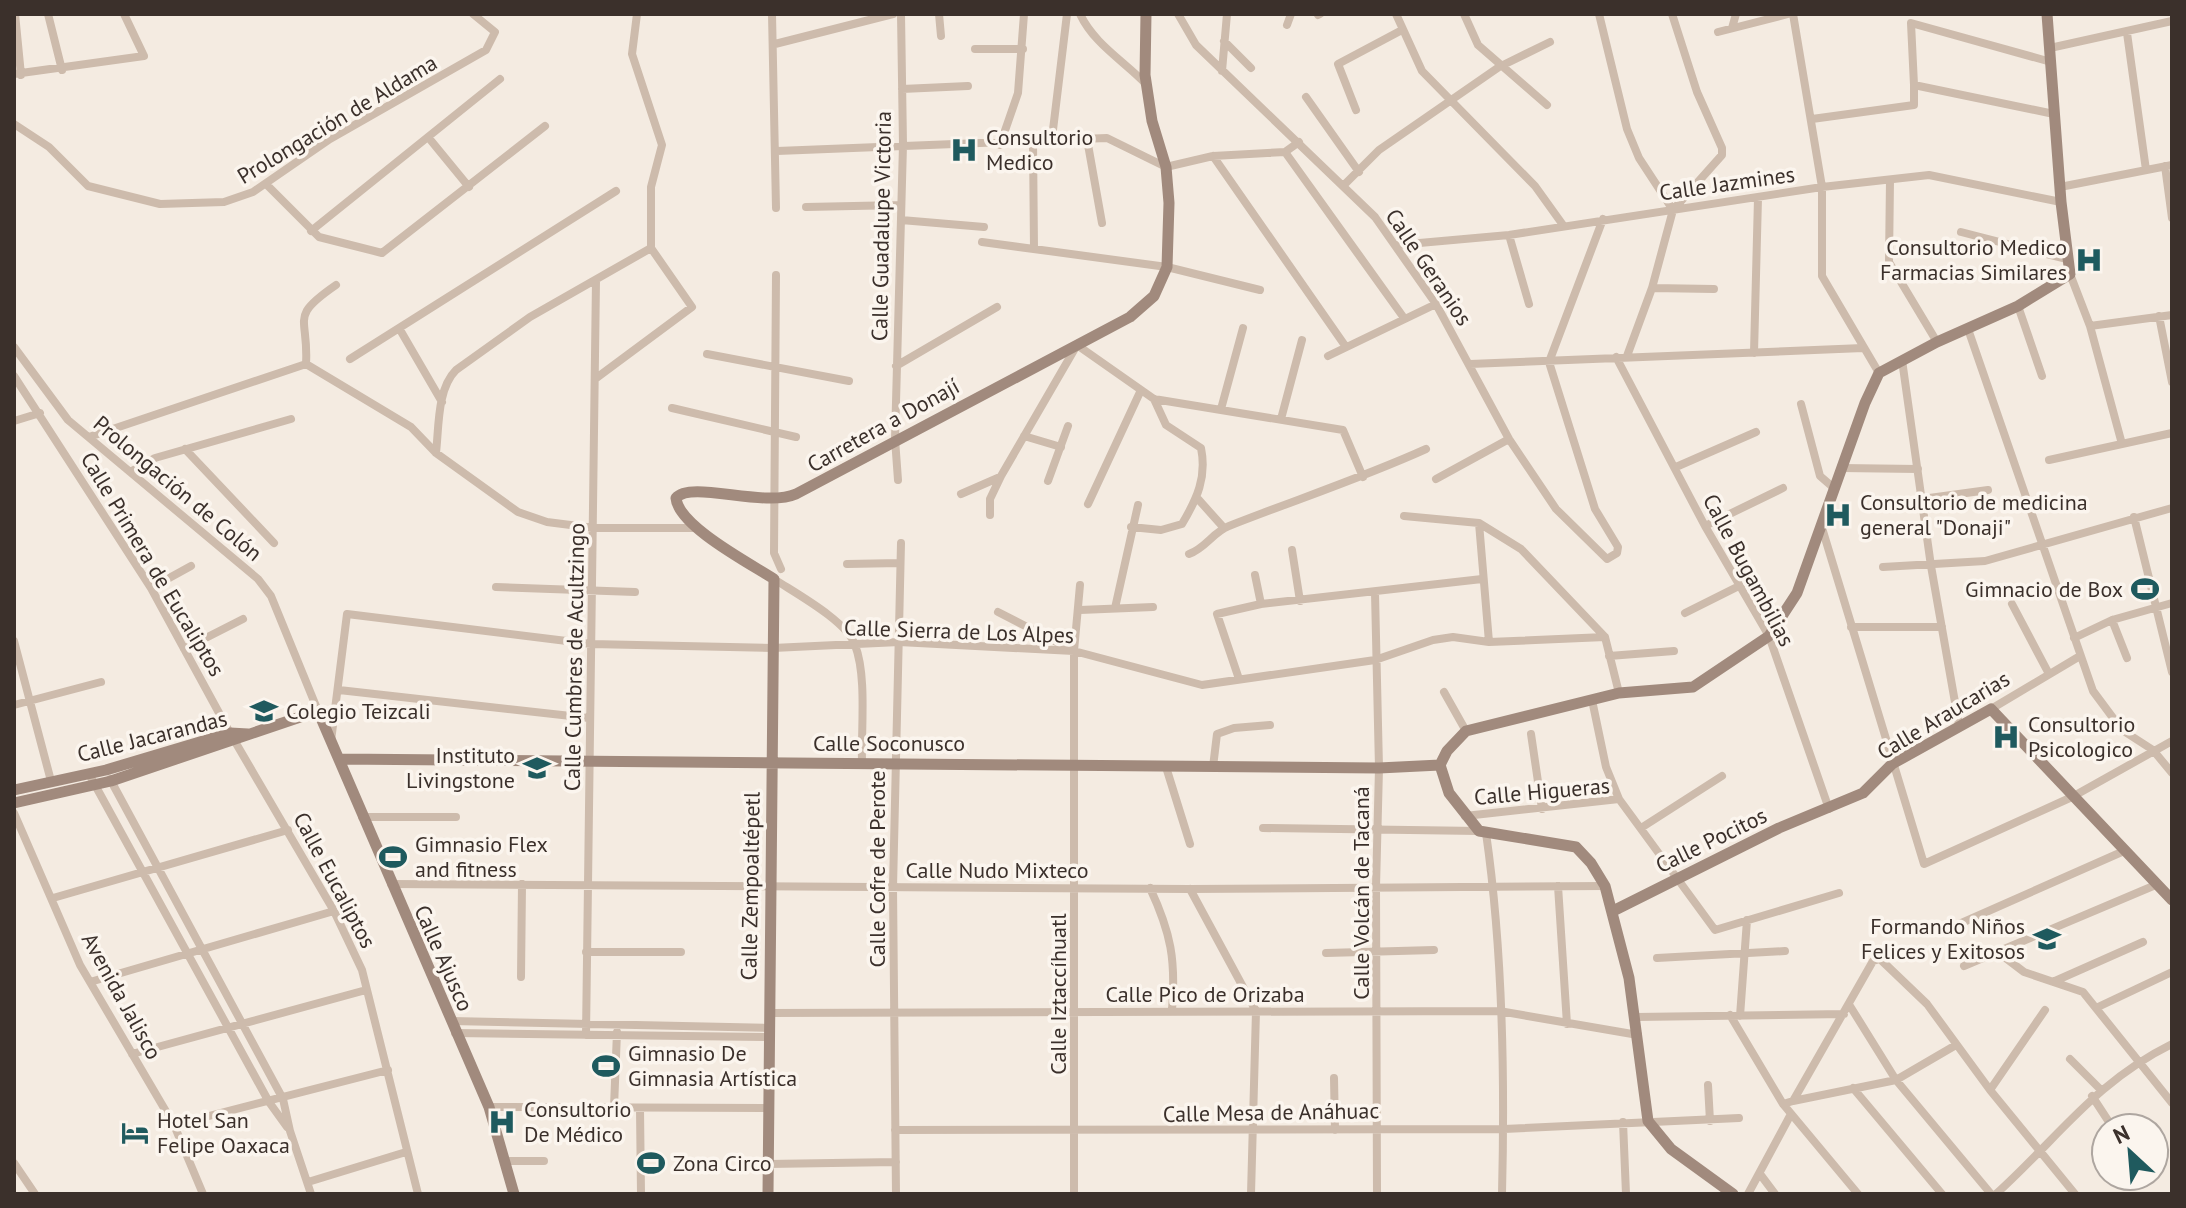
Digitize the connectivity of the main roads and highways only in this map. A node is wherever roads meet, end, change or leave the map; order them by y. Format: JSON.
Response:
{"nodes":[{"id":1,"x":1146,"y":14,"type":"edge"},
{"id":2,"x":2047,"y":14,"type":"edge"},
{"id":3,"x":778,"y":574,"type":"joint"},
{"id":4,"x":318,"y":711,"type":"joint"},
{"id":5,"x":339,"y":759,"type":"junction"},
{"id":6,"x":772,"y":763,"type":"junction"},
{"id":7,"x":1440,"y":765,"type":"junction"},
{"id":8,"x":92,"y":780,"type":"junction"},
{"id":9,"x":14,"y":790,"type":"edge"},
{"id":10,"x":14,"y":803,"type":"edge"},
{"id":11,"x":1829,"y":809,"type":"joint"},
{"id":12,"x":2172,"y":900,"type":"edge"},
{"id":13,"x":1613,"y":911,"type":"junction"},
{"id":14,"x":514,"y":1194,"type":"edge"},
{"id":15,"x":768,"y":1194,"type":"edge"},
{"id":16,"x":1733,"y":1194,"type":"edge"}],
"edges":[{"from":1,"to":3,"type":"main road","name":"Carretera a Donají"},
{"from":2,"to":7,"type":"main road"},
{"from":3,"to":6,"type":"main road","name":"Calle Zempoaltépetl"},
{"from":4,"to":5,"type":"main road","name":"Calle Ajusco"},
{"from":4,"to":8,"type":"main road","name":"Calle Jacarandas"},
{"from":5,"to":6,"type":"main road","name":"Calle Soconusco"},
{"from":5,"to":14,"type":"main road","name":"Calle Ajusco"},
{"from":6,"to":7,"type":"main road","name":"Calle Soconusco"},
{"from":6,"to":15,"type":"main road","name":"Calle Zempoaltépetl"},
{"from":7,"to":13,"type":"main road"},
{"from":8,"to":9,"type":"main road","name":"Calle Jacarandas"},
{"from":8,"to":10,"type":"main road","name":"Calle Jacarandas"},
{"from":11,"to":12,"type":"main road","name":"Calle Araucarias"},
{"from":11,"to":13,"type":"main road","name":"Calle Pocitos"},
{"from":13,"to":16,"type":"main road"}]}
